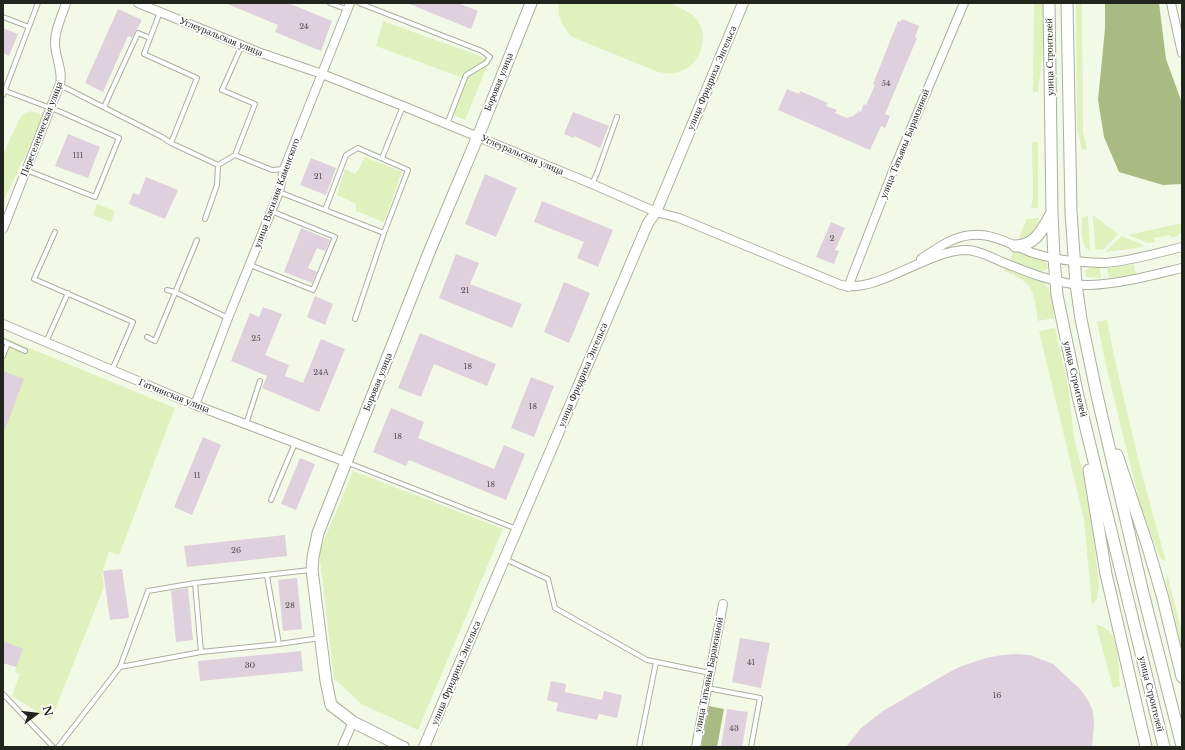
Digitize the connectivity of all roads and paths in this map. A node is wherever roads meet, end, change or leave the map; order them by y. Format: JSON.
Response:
{"nodes":[{"id":1,"x":38,"y":3,"type":"edge"},
{"id":2,"x":66,"y":3,"type":"edge"},
{"id":3,"x":138,"y":3,"type":"edge"},
{"id":4,"x":330,"y":3,"type":"edge"},
{"id":5,"x":359,"y":3,"type":"edge"},
{"id":6,"x":743,"y":3,"type":"edge"},
{"id":7,"x":964,"y":3,"type":"edge"},
{"id":8,"x":1048,"y":3,"type":"edge"},
{"id":9,"x":1067,"y":3,"type":"edge"},
{"id":10,"x":1171,"y":3,"type":"edge"},
{"id":11,"x":528,"y":4,"type":"edge"},
{"id":12,"x":349,"y":6,"type":"edge"},
{"id":13,"x":160,"y":12,"type":"junction"},
{"id":14,"x":3,"y":17,"type":"edge"},
{"id":15,"x":29,"y":27,"type":"junction"},
{"id":16,"x":150,"y":38,"type":"junction"},
{"id":17,"x":242,"y":45,"type":"junction"},
{"id":18,"x":1182,"y":53,"type":"edge"},
{"id":19,"x":322,"y":74,"type":"junction"},
{"id":20,"x":60,"y":84,"type":"junction"},
{"id":21,"x":4,"y":92,"type":"edge"},
{"id":22,"x":403,"y":106,"type":"junction"},
{"id":23,"x":104,"y":107,"type":"junction"},
{"id":24,"x":50,"y":108,"type":"junction"},
{"id":25,"x":617,"y":116,"type":"dead end"},
{"id":26,"x":448,"y":124,"type":"junction"},
{"id":27,"x":478,"y":136,"type":"junction"},
{"id":28,"x":171,"y":143,"type":"junction"},
{"id":29,"x":235,"y":155,"type":"junction"},
{"id":30,"x":382,"y":158,"type":"junction"},
{"id":31,"x":218,"y":165,"type":"junction"},
{"id":32,"x":284,"y":169,"type":"junction"},
{"id":33,"x":26,"y":170,"type":"junction"},
{"id":34,"x":592,"y":184,"type":"junction"},
{"id":35,"x":279,"y":192,"type":"junction"},
{"id":36,"x":325,"y":210,"type":"junction"},
{"id":37,"x":271,"y":211,"type":"junction"},
{"id":38,"x":656,"y":212,"type":"junction"},
{"id":39,"x":1052,"y":213,"type":"junction"},
{"id":40,"x":205,"y":219,"type":"dead end"},
{"id":41,"x":3,"y":229,"type":"edge"},
{"id":42,"x":55,"y":232,"type":"dead end"},
{"id":43,"x":384,"y":233,"type":"junction"},
{"id":44,"x":197,"y":240,"type":"dead end"},
{"id":45,"x":1015,"y":246,"type":"junction"},
{"id":46,"x":1182,"y":247,"type":"edge"},
{"id":47,"x":1054,"y":258,"type":"junction"},
{"id":48,"x":1074,"y":261,"type":"junction"},
{"id":49,"x":250,"y":264,"type":"junction"},
{"id":50,"x":1182,"y":268,"type":"edge"},
{"id":51,"x":906,"y":269,"type":"junction"},
{"id":52,"x":1056,"y":280,"type":"junction"},
{"id":53,"x":1076,"y":284,"type":"junction"},
{"id":54,"x":848,"y":287,"type":"junction"},
{"id":55,"x":167,"y":290,"type":"dead end"},
{"id":56,"x":175,"y":292,"type":"junction"},
{"id":57,"x":68,"y":294,"type":"junction"},
{"id":58,"x":228,"y":318,"type":"junction"},
{"id":59,"x":355,"y":319,"type":"dead end"},
{"id":60,"x":3,"y":324,"type":"edge"},
{"id":61,"x":147,"y":338,"type":"dead end"},
{"id":62,"x":5,"y":342,"type":"edge"},
{"id":63,"x":46,"y":342,"type":"junction"},
{"id":64,"x":25,"y":352,"type":"dead end"},
{"id":65,"x":3,"y":356,"type":"edge"},
{"id":66,"x":112,"y":370,"type":"junction"},
{"id":67,"x":260,"y":381,"type":"dead end"},
{"id":68,"x":1096,"y":391,"type":"junction"},
{"id":69,"x":1078,"y":396,"type":"junction"},
{"id":70,"x":195,"y":405,"type":"junction"},
{"id":71,"x":246,"y":424,"type":"junction"},
{"id":72,"x":295,"y":443,"type":"junction"},
{"id":73,"x":346,"y":462,"type":"junction"},
{"id":74,"x":271,"y":500,"type":"dead end"},
{"id":75,"x":517,"y":529,"type":"junction"},
{"id":76,"x":505,"y":558,"type":"junction"},
{"id":77,"x":312,"y":570,"type":"junction"},
{"id":78,"x":267,"y":576,"type":"junction"},
{"id":79,"x":195,"y":584,"type":"junction"},
{"id":80,"x":723,"y":604,"type":"dead end"},
{"id":81,"x":321,"y":638,"type":"junction"},
{"id":82,"x":279,"y":644,"type":"junction"},
{"id":83,"x":201,"y":652,"type":"junction"},
{"id":84,"x":656,"y":662,"type":"junction"},
{"id":85,"x":120,"y":667,"type":"junction"},
{"id":86,"x":710,"y":673,"type":"junction"},
{"id":87,"x":1182,"y":677,"type":"edge"},
{"id":88,"x":707,"y":688,"type":"junction"},
{"id":89,"x":3,"y":694,"type":"edge"},
{"id":90,"x":353,"y":722,"type":"junction"},
{"id":91,"x":394,"y":744,"type":"edge"},
{"id":92,"x":1182,"y":746,"type":"edge"},
{"id":93,"x":53,"y":747,"type":"edge"},
{"id":94,"x":58,"y":747,"type":"edge"},
{"id":95,"x":342,"y":747,"type":"edge"},
{"id":96,"x":404,"y":747,"type":"edge"},
{"id":97,"x":424,"y":747,"type":"edge"},
{"id":98,"x":639,"y":747,"type":"edge"},
{"id":99,"x":696,"y":747,"type":"edge"},
{"id":100,"x":751,"y":747,"type":"edge"},
{"id":101,"x":1146,"y":747,"type":"edge"},
{"id":102,"x":1164,"y":747,"type":"edge"}],
"edges":[{"from":1,"to":15,"type":"lane"},
{"from":2,"to":20,"type":"street","name":"Переселенческая улица"},
{"from":3,"to":13,"type":"street","name":"Углеуральская улица"},
{"from":4,"to":12,"type":"lane"},
{"from":5,"to":26,"type":"lane"},
{"from":6,"to":38,"type":"street","name":"улица Фридриха Энгельса"},
{"from":7,"to":54,"type":"street","name":"улица Татьяны Барамзиной"},
{"from":8,"to":39,"type":"main road","name":"улица Строителей"},
{"from":9,"to":48,"type":"main road","name":"улица Строителей"},
{"from":10,"to":18,"type":"street"},
{"from":11,"to":27,"type":"main road","name":"Боровая улица"},
{"from":12,"to":19,"type":"street","name":"улица Василия Каменского"},
{"from":13,"to":16,"type":"lane"},
{"from":13,"to":17,"type":"street","name":"Углеуральская улица"},
{"from":14,"to":15,"type":"lane"},
{"from":15,"to":21,"type":"lane"},
{"from":16,"to":23,"type":"lane"},
{"from":16,"to":28,"type":"lane"},
{"from":17,"to":19,"type":"street","name":"Углеуральская улица"},
{"from":17,"to":29,"type":"lane"},
{"from":19,"to":22,"type":"street","name":"Углеуральская улица"},
{"from":19,"to":32,"type":"street","name":"улица Василия Каменского"},
{"from":20,"to":23,"type":"lane"},
{"from":20,"to":24,"type":"street","name":"Переселенческая улица"},
{"from":21,"to":24,"type":"lane"},
{"from":22,"to":26,"type":"street","name":"Углеуральская улица"},
{"from":22,"to":30,"type":"lane"},
{"from":23,"to":28,"type":"lane"},
{"from":24,"to":33,"type":"street","name":"Переселенческая улица"},
{"from":24,"to":33,"type":"lane"},
{"from":25,"to":34,"type":"lane"},
{"from":26,"to":27,"type":"street","name":"Углеуральская улица"},
{"from":27,"to":34,"type":"street","name":"Углеуральская улица"},
{"from":27,"to":73,"type":"main road","name":"Боровая улица"},
{"from":28,"to":31,"type":"lane"},
{"from":29,"to":31,"type":"lane"},
{"from":29,"to":32,"type":"lane"},
{"from":30,"to":36,"type":"lane"},
{"from":30,"to":43,"type":"lane"},
{"from":31,"to":40,"type":"lane"},
{"from":32,"to":35,"type":"street","name":"улица Василия Каменского"},
{"from":33,"to":41,"type":"street","name":"Переселенческая улица"},
{"from":34,"to":38,"type":"street","name":"Углеуральская улица"},
{"from":35,"to":36,"type":"lane"},
{"from":35,"to":37,"type":"street","name":"улица Василия Каменского"},
{"from":36,"to":43,"type":"lane"},
{"from":37,"to":49,"type":"street","name":"улица Василия Каменского"},
{"from":37,"to":49,"type":"lane"},
{"from":38,"to":54,"type":"street","name":"Углеуральская улица"},
{"from":38,"to":75,"type":"street","name":"улица Фридриха Энгельса"},
{"from":39,"to":45,"type":"main road"},
{"from":39,"to":47,"type":"main road","name":"улица Строителей"},
{"from":42,"to":57,"type":"lane"},
{"from":43,"to":59,"type":"lane"},
{"from":44,"to":56,"type":"lane"},
{"from":45,"to":47,"type":"street"},
{"from":45,"to":51,"type":"street"},
{"from":46,"to":48,"type":"street"},
{"from":47,"to":48,"type":"street"},
{"from":47,"to":52,"type":"main road","name":"улица Строителей"},
{"from":48,"to":53,"type":"main road","name":"улица Строителей"},
{"from":49,"to":58,"type":"street","name":"улица Василия Каменского"},
{"from":50,"to":53,"type":"street"},
{"from":51,"to":52,"type":"street"},
{"from":51,"to":54,"type":"street","name":"Углеуральская улица"},
{"from":52,"to":53,"type":"street"},
{"from":52,"to":69,"type":"main road","name":"улица Строителей"},
{"from":53,"to":68,"type":"main road","name":"улица Строителей"},
{"from":55,"to":56,"type":"lane"},
{"from":56,"to":58,"type":"lane"},
{"from":56,"to":61,"type":"lane"},
{"from":57,"to":63,"type":"lane"},
{"from":57,"to":66,"type":"lane"},
{"from":58,"to":70,"type":"street","name":"улица Василия Каменского"},
{"from":60,"to":63,"type":"street","name":"Гатчинская улица"},
{"from":62,"to":64,"type":"lane"},
{"from":62,"to":65,"type":"lane"},
{"from":63,"to":66,"type":"street","name":"Гатчинская улица"},
{"from":66,"to":70,"type":"street","name":"Гатчинская улица"},
{"from":67,"to":71,"type":"lane"},
{"from":68,"to":87,"type":"main road"},
{"from":68,"to":92,"type":"main road","name":"улица Строителей"},
{"from":69,"to":101,"type":"main road"},
{"from":69,"to":102,"type":"main road","name":"улица Строителей"},
{"from":70,"to":71,"type":"street","name":"Гатчинская улица"},
{"from":71,"to":72,"type":"street","name":"Гатчинская улица"},
{"from":72,"to":73,"type":"street","name":"Гатчинская улица"},
{"from":72,"to":74,"type":"lane"},
{"from":73,"to":75,"type":"lane"},
{"from":73,"to":77,"type":"main road","name":"Боровая улица"},
{"from":75,"to":76,"type":"street","name":"улица Фридриха Энгельса"},
{"from":76,"to":84,"type":"lane"},
{"from":76,"to":97,"type":"street","name":"улица Фридриха Энгельса"},
{"from":77,"to":78,"type":"lane"},
{"from":77,"to":81,"type":"main road","name":"Боровая улица"},
{"from":78,"to":79,"type":"lane"},
{"from":78,"to":82,"type":"lane"},
{"from":79,"to":83,"type":"lane"},
{"from":79,"to":85,"type":"lane"},
{"from":80,"to":86,"type":"street","name":"улица Татьяны Барамзиной"},
{"from":81,"to":82,"type":"lane"},
{"from":81,"to":90,"type":"main road","name":"Боровая улица"},
{"from":82,"to":83,"type":"lane"},
{"from":83,"to":85,"type":"lane"},
{"from":84,"to":86,"type":"lane"},
{"from":84,"to":98,"type":"lane"},
{"from":85,"to":94,"type":"lane"},
{"from":86,"to":88,"type":"street","name":"улица Татьяны Барамзиной"},
{"from":88,"to":99,"type":"street","name":"улица Татьяны Барамзиной"},
{"from":88,"to":100,"type":"lane"},
{"from":89,"to":93,"type":"lane"},
{"from":90,"to":91,"type":"main road","name":"Боровая улица"},
{"from":90,"to":95,"type":"street"},
{"from":91,"to":96,"type":"street","name":"Боровая улица"}]}
